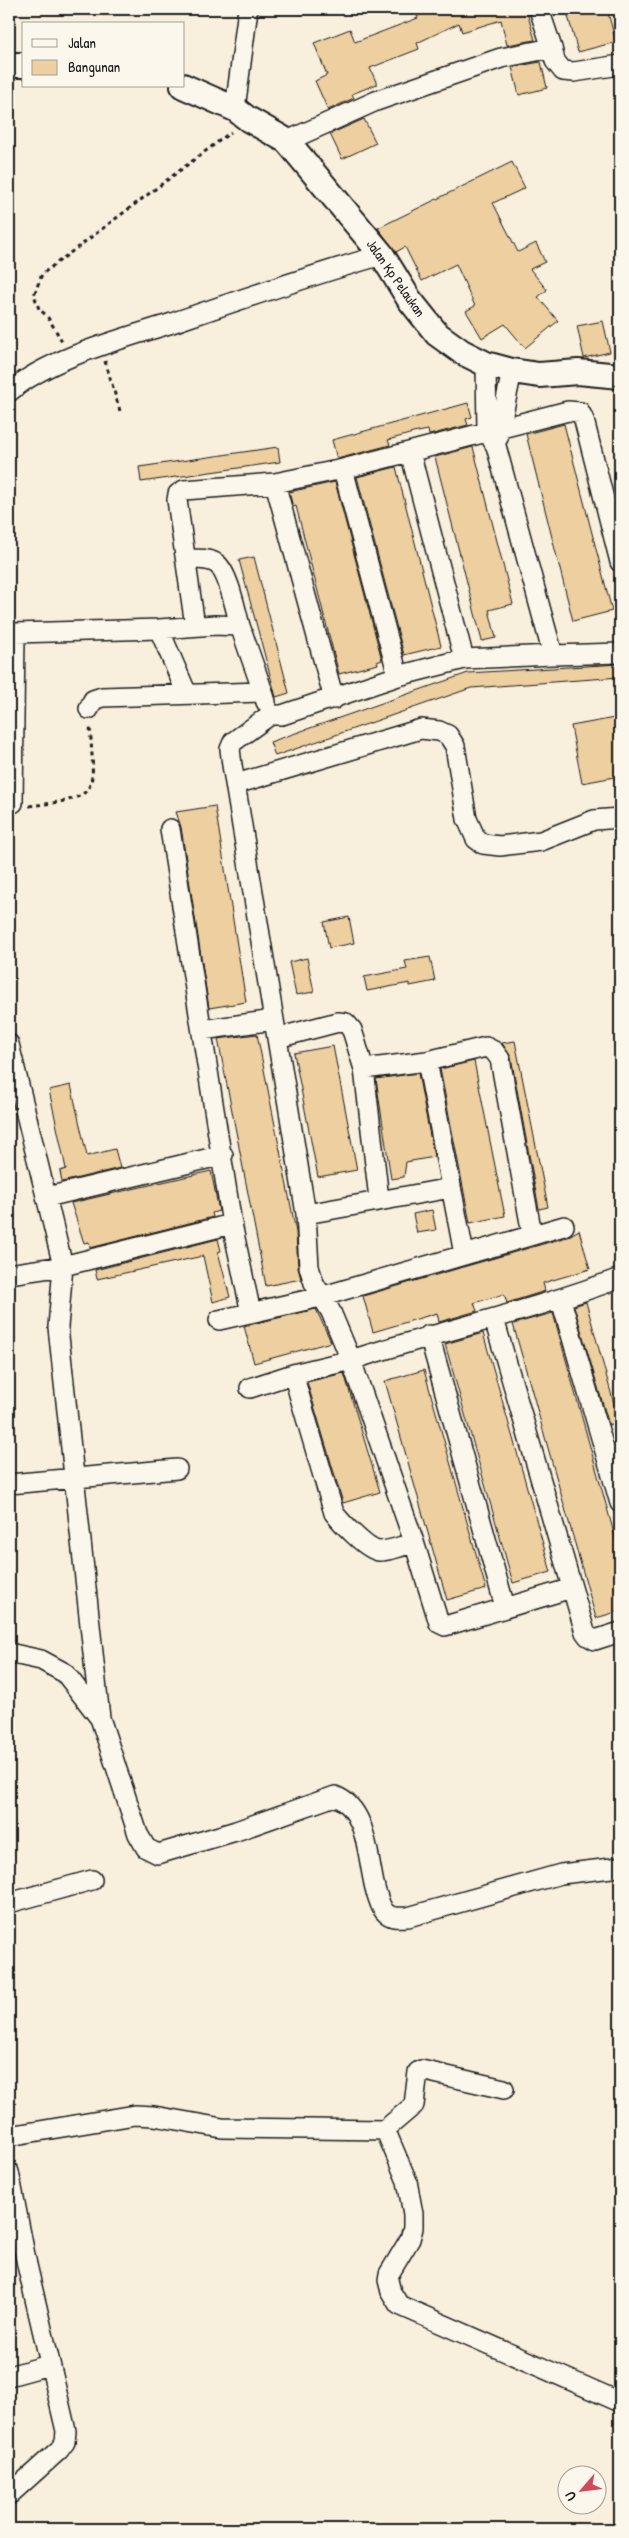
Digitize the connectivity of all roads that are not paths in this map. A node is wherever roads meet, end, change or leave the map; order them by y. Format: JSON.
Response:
{"nodes":[{"id":1,"x":248,"y":9,"type":"edge"},
{"id":2,"x":539,"y":9,"type":"edge"},
{"id":3,"x":552,"y":48,"type":"junction"},
{"id":4,"x":620,"y":64,"type":"edge"},
{"id":5,"x":9,"y":65,"type":"edge"},
{"id":6,"x":22,"y":66,"type":"edge"},
{"id":7,"x":185,"y":87,"type":"edge"},
{"id":8,"x":241,"y":114,"type":"junction"},
{"id":9,"x":287,"y":141,"type":"junction"},
{"id":10,"x":382,"y":255,"type":"junction"},
{"id":11,"x":486,"y":364,"type":"junction"},
{"id":12,"x":512,"y":371,"type":"junction"},
{"id":13,"x":620,"y":376,"type":"edge"},
{"id":14,"x":9,"y":397,"type":"edge"},
{"id":15,"x":494,"y":435,"type":"junction"},
{"id":16,"x":410,"y":452,"type":"junction"},
{"id":17,"x":343,"y":469,"type":"junction"},
{"id":18,"x":276,"y":483,"type":"junction"},
{"id":19,"x":186,"y":559,"type":"junction"},
{"id":20,"x":620,"y":562,"type":"edge"},
{"id":21,"x":195,"y":626,"type":"junction"},
{"id":22,"x":240,"y":626,"type":"junction"},
{"id":23,"x":159,"y":629,"type":"junction"},
{"id":24,"x":12,"y":633,"type":"edge"},
{"id":25,"x":620,"y":653,"type":"edge"},
{"id":26,"x":553,"y":655,"type":"junction"},
{"id":27,"x":464,"y":659,"type":"junction"},
{"id":28,"x":398,"y":676,"type":"junction"},
{"id":29,"x":263,"y":692,"type":"junction"},
{"id":30,"x":187,"y":694,"type":"junction"},
{"id":31,"x":334,"y":699,"type":"junction"},
{"id":32,"x":89,"y":709,"type":"road end"},
{"id":33,"x":270,"y":715,"type":"junction"},
{"id":34,"x":236,"y":784,"type":"junction"},
{"id":35,"x":13,"y":803,"type":"road end"},
{"id":36,"x":620,"y":818,"type":"edge"},
{"id":37,"x":170,"y":829,"type":"dead end"},
{"id":38,"x":276,"y":1029,"type":"junction"},
{"id":39,"x":202,"y":1030,"type":"junction"},
{"id":40,"x":9,"y":1044,"type":"edge"},
{"id":41,"x":427,"y":1061,"type":"junction"},
{"id":42,"x":364,"y":1070,"type":"junction"},
{"id":43,"x":223,"y":1155,"type":"junction"},
{"id":44,"x":451,"y":1188,"type":"junction"},
{"id":45,"x":47,"y":1197,"type":"junction"},
{"id":46,"x":379,"y":1199,"type":"junction"},
{"id":47,"x":306,"y":1214,"type":"junction"},
{"id":48,"x":232,"y":1224,"type":"junction"},
{"id":49,"x":564,"y":1226,"type":"dead end"},
{"id":50,"x":532,"y":1234,"type":"junction"},
{"id":51,"x":464,"y":1254,"type":"junction"},
{"id":52,"x":63,"y":1266,"type":"junction"},
{"id":53,"x":9,"y":1274,"type":"edge"},
{"id":54,"x":620,"y":1278,"type":"edge"},
{"id":55,"x":320,"y":1297,"type":"junction"},
{"id":56,"x":561,"y":1300,"type":"junction"},
{"id":57,"x":251,"y":1314,"type":"junction"},
{"id":58,"x":494,"y":1319,"type":"junction"},
{"id":59,"x":219,"y":1320,"type":"dead end"},
{"id":60,"x":429,"y":1335,"type":"junction"},
{"id":61,"x":351,"y":1360,"type":"junction"},
{"id":62,"x":293,"y":1374,"type":"junction"},
{"id":63,"x":250,"y":1388,"type":"dead end"},
{"id":64,"x":177,"y":1469,"type":"dead end"},
{"id":65,"x":73,"y":1479,"type":"junction"},
{"id":66,"x":9,"y":1484,"type":"edge"},
{"id":67,"x":619,"y":1494,"type":"edge"},
{"id":68,"x":414,"y":1542,"type":"junction"},
{"id":69,"x":572,"y":1588,"type":"junction"},
{"id":70,"x":505,"y":1607,"type":"junction"},
{"id":71,"x":620,"y":1632,"type":"edge"},
{"id":72,"x":9,"y":1652,"type":"edge"},
{"id":73,"x":100,"y":1718,"type":"junction"},
{"id":74,"x":620,"y":1867,"type":"edge"},
{"id":75,"x":92,"y":1880,"type":"dead end"},
{"id":76,"x":9,"y":1903,"type":"edge"},
{"id":77,"x":504,"y":2088,"type":"dead end"},
{"id":78,"x":387,"y":2130,"type":"junction"},
{"id":79,"x":9,"y":2136,"type":"edge"},
{"id":80,"x":9,"y":2172,"type":"edge"},
{"id":81,"x":49,"y":2365,"type":"junction"},
{"id":82,"x":9,"y":2376,"type":"edge"},
{"id":83,"x":620,"y":2402,"type":"edge"},
{"id":84,"x":9,"y":2495,"type":"edge"}],
"edges":[{"from":1,"to":8,"type":"street"},
{"from":2,"to":3,"type":"street"},
{"from":3,"to":4,"type":"street"},
{"from":3,"to":9,"type":"street"},
{"from":5,"to":6,"type":"street"},
{"from":7,"to":8,"type":"street","name":"Jalan Kp Pelaukan"},
{"from":8,"to":9,"type":"street","name":"Jalan Kp Pelaukan"},
{"from":9,"to":10,"type":"street","name":"Jalan Kp Pelaukan"},
{"from":10,"to":11,"type":"street","name":"Jalan Kp Pelaukan"},
{"from":10,"to":14,"type":"street"},
{"from":11,"to":12,"type":"street","name":"Jalan Kp Pelaukan"},
{"from":11,"to":15,"type":"street"},
{"from":12,"to":13,"type":"street","name":"Jalan Kp Pelaukan"},
{"from":12,"to":15,"type":"street"},
{"from":15,"to":16,"type":"street"},
{"from":15,"to":20,"type":"street"},
{"from":15,"to":26,"type":"street"},
{"from":16,"to":17,"type":"street"},
{"from":16,"to":27,"type":"street"},
{"from":17,"to":18,"type":"street"},
{"from":17,"to":28,"type":"street"},
{"from":18,"to":19,"type":"street"},
{"from":18,"to":31,"type":"street"},
{"from":19,"to":21,"type":"street"},
{"from":19,"to":22,"type":"street"},
{"from":21,"to":22,"type":"street"},
{"from":21,"to":23,"type":"street"},
{"from":22,"to":29,"type":"street"},
{"from":23,"to":24,"type":"street"},
{"from":23,"to":30,"type":"street"},
{"from":24,"to":35,"type":"street"},
{"from":25,"to":26,"type":"street"},
{"from":26,"to":27,"type":"street"},
{"from":27,"to":28,"type":"street"},
{"from":28,"to":31,"type":"street"},
{"from":29,"to":30,"type":"street"},
{"from":29,"to":33,"type":"street"},
{"from":30,"to":32,"type":"street"},
{"from":31,"to":33,"type":"street"},
{"from":33,"to":34,"type":"street"},
{"from":34,"to":36,"type":"street"},
{"from":34,"to":38,"type":"street"},
{"from":37,"to":39,"type":"street"},
{"from":38,"to":39,"type":"street"},
{"from":38,"to":42,"type":"street"},
{"from":38,"to":47,"type":"street"},
{"from":39,"to":43,"type":"street"},
{"from":40,"to":45,"type":"street"},
{"from":41,"to":42,"type":"street"},
{"from":41,"to":44,"type":"street"},
{"from":41,"to":50,"type":"street"},
{"from":42,"to":46,"type":"street"},
{"from":43,"to":45,"type":"street"},
{"from":43,"to":48,"type":"street"},
{"from":44,"to":46,"type":"street"},
{"from":44,"to":51,"type":"street"},
{"from":45,"to":52,"type":"street"},
{"from":46,"to":47,"type":"street"},
{"from":47,"to":55,"type":"street"},
{"from":48,"to":52,"type":"street"},
{"from":48,"to":57,"type":"street"},
{"from":49,"to":50,"type":"street"},
{"from":50,"to":51,"type":"street"},
{"from":51,"to":55,"type":"street"},
{"from":52,"to":53,"type":"street"},
{"from":52,"to":65,"type":"street"},
{"from":54,"to":56,"type":"street"},
{"from":55,"to":57,"type":"street"},
{"from":55,"to":61,"type":"street"},
{"from":56,"to":58,"type":"street"},
{"from":56,"to":67,"type":"street"},
{"from":57,"to":59,"type":"street"},
{"from":58,"to":60,"type":"street"},
{"from":58,"to":69,"type":"street"},
{"from":60,"to":61,"type":"street"},
{"from":60,"to":70,"type":"street"},
{"from":61,"to":62,"type":"street"},
{"from":61,"to":68,"type":"street"},
{"from":62,"to":63,"type":"street"},
{"from":62,"to":68,"type":"street"},
{"from":64,"to":65,"type":"street"},
{"from":65,"to":66,"type":"street"},
{"from":65,"to":73,"type":"street"},
{"from":68,"to":70,"type":"street"},
{"from":69,"to":70,"type":"street"},
{"from":69,"to":71,"type":"street"},
{"from":72,"to":73,"type":"street"},
{"from":73,"to":74,"type":"street"},
{"from":75,"to":76,"type":"street"},
{"from":77,"to":78,"type":"street"},
{"from":78,"to":79,"type":"street"},
{"from":78,"to":83,"type":"street"},
{"from":80,"to":81,"type":"street"},
{"from":81,"to":82,"type":"street"},
{"from":81,"to":84,"type":"street"}]}
